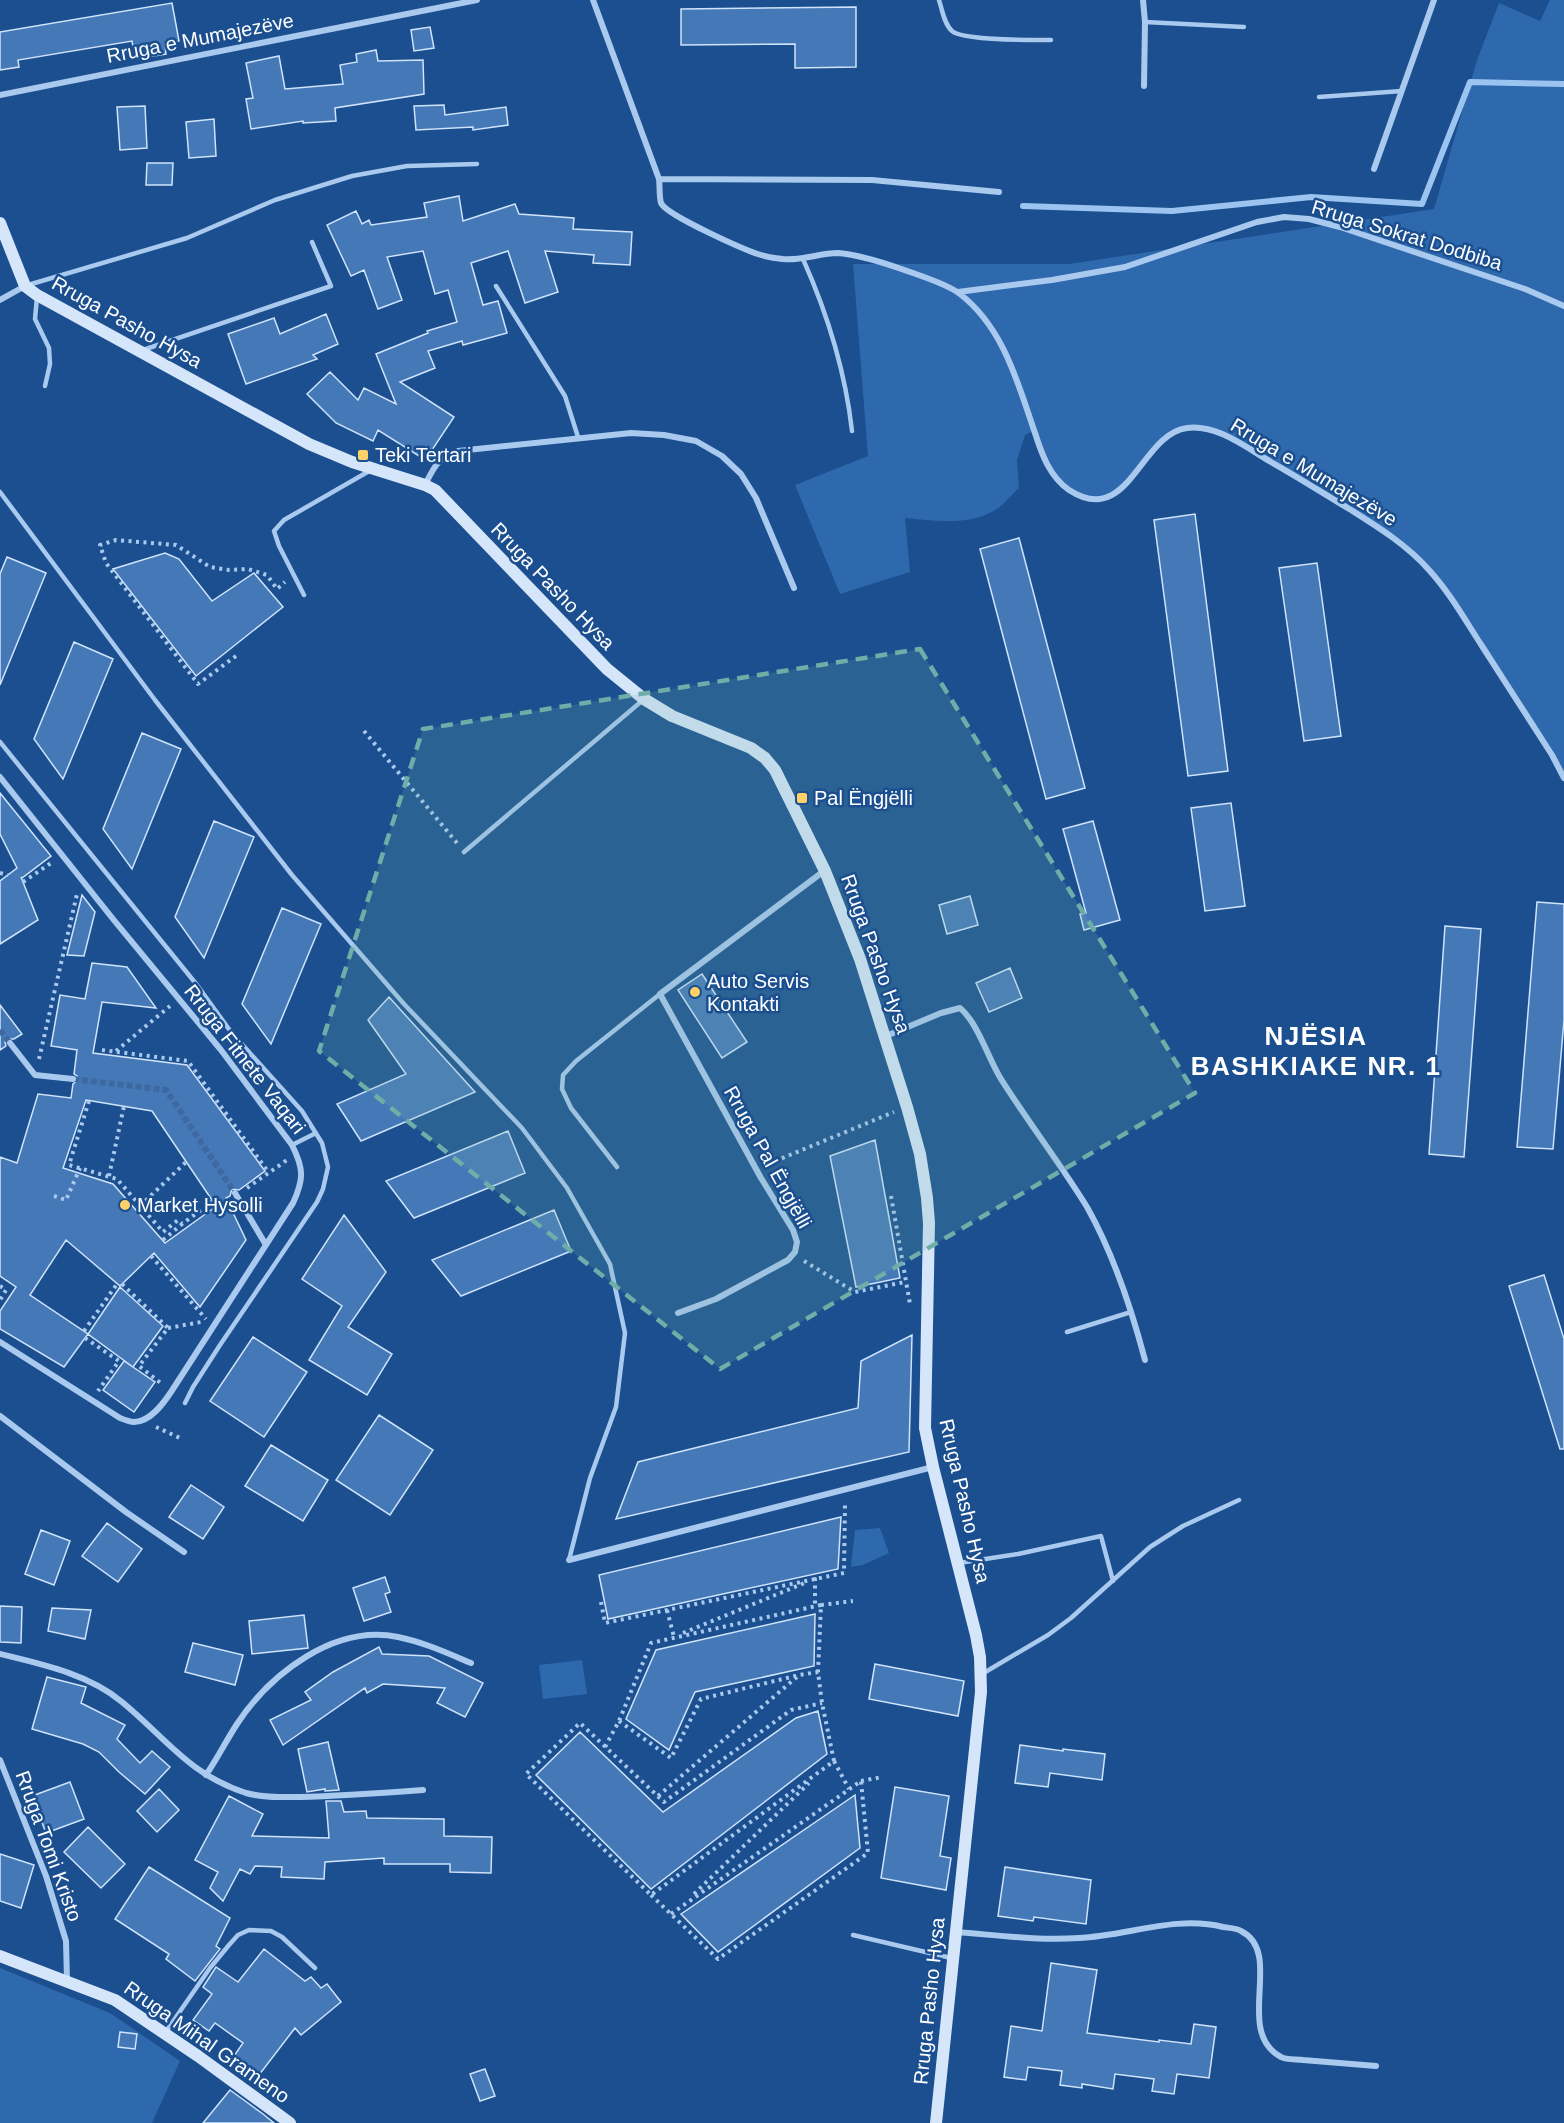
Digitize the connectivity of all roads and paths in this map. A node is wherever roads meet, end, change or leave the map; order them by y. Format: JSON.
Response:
{"nodes":[{"id":1,"x":477,"y":0,"type":"edge"},
{"id":2,"x":593,"y":0,"type":"edge"},
{"id":3,"x":939,"y":0,"type":"edge"},
{"id":4,"x":1143,"y":0,"type":"edge"},
{"id":5,"x":1434,"y":0,"type":"edge"},
{"id":6,"x":1145,"y":22,"type":"junction"},
{"id":7,"x":1244,"y":27,"type":"dead end"},
{"id":8,"x":1051,"y":40,"type":"dead end"},
{"id":9,"x":1144,"y":86,"type":"dead end"},
{"id":10,"x":1402,"y":91,"type":"junction"},
{"id":11,"x":0,"y":95,"type":"edge"},
{"id":12,"x":1319,"y":97,"type":"dead end"},
{"id":13,"x":477,"y":164,"type":"dead end"},
{"id":14,"x":1374,"y":169,"type":"dead end"},
{"id":15,"x":659,"y":178,"type":"junction"},
{"id":16,"x":999,"y":192,"type":"dead end"},
{"id":17,"x":0,"y":223,"type":"edge"},
{"id":18,"x":312,"y":242,"type":"dead end"},
{"id":19,"x":803,"y":259,"type":"junction"},
{"id":20,"x":25,"y":286,"type":"junction"},
{"id":21,"x":496,"y":286,"type":"dead end"},
{"id":22,"x":958,"y":292,"type":"junction"},
{"id":23,"x":37,"y":296,"type":"junction"},
{"id":24,"x":0,"y":300,"type":"edge"},
{"id":25,"x":1564,"y":306,"type":"edge"},
{"id":26,"x":141,"y":351,"type":"junction"},
{"id":27,"x":45,"y":386,"type":"dead end"},
{"id":28,"x":852,"y":431,"type":"dead end"},
{"id":29,"x":578,"y":437,"type":"junction"},
{"id":30,"x":373,"y":469,"type":"junction"},
{"id":31,"x":425,"y":485,"type":"junction"},
{"id":32,"x":0,"y":492,"type":"edge"},
{"id":33,"x":293,"y":576,"type":"junction"},
{"id":34,"x":794,"y":588,"type":"dead end"},
{"id":35,"x":304,"y":595,"type":"dead end"},
{"id":36,"x":236,"y":656,"type":"dead end"},
{"id":37,"x":644,"y":699,"type":"junction"},
{"id":38,"x":364,"y":730,"type":"dead end"},
{"id":39,"x":0,"y":742,"type":"edge"},
{"id":40,"x":0,"y":777,"type":"edge"},
{"id":41,"x":1564,"y":778,"type":"edge"},
{"id":42,"x":464,"y":852,"type":"joint"},
{"id":43,"x":44,"y":868,"type":"dead end"},
{"id":44,"x":825,"y":871,"type":"junction"},
{"id":45,"x":0,"y":873,"type":"edge"},
{"id":46,"x":8,"y":874,"type":"dead end"},
{"id":47,"x":80,"y":878,"type":"junction"},
{"id":48,"x":23,"y":882,"type":"dead end"},
{"id":49,"x":660,"y":994,"type":"junction"},
{"id":50,"x":158,"y":1016,"type":"dead end"},
{"id":51,"x":886,"y":1036,"type":"junction"},
{"id":52,"x":43,"y":1040,"type":"dead end"},
{"id":53,"x":10,"y":1043,"type":"tunnel mouth"},
{"id":54,"x":102,"y":1050,"type":"dead end"},
{"id":55,"x":116,"y":1052,"type":"junction"},
{"id":56,"x":73,"y":1080,"type":"tunnel mouth"},
{"id":57,"x":89,"y":1101,"type":"dead end"},
{"id":58,"x":124,"y":1106,"type":"dead end"},
{"id":59,"x":908,"y":1107,"type":"junction"},
{"id":60,"x":316,"y":1133,"type":"junction"},
{"id":61,"x":292,"y":1145,"type":"junction"},
{"id":62,"x":298,"y":1158,"type":"junction"},
{"id":63,"x":186,"y":1162,"type":"dead end"},
{"id":64,"x":617,"y":1167,"type":"dead end"},
{"id":65,"x":80,"y":1168,"type":"junction"},
{"id":66,"x":756,"y":1169,"type":"junction"},
{"id":67,"x":269,"y":1173,"type":"junction"},
{"id":68,"x":109,"y":1176,"type":"junction"},
{"id":69,"x":236,"y":1194,"type":"joint"},
{"id":70,"x":54,"y":1196,"type":"dead end"},
{"id":71,"x":891,"y":1196,"type":"dead end"},
{"id":72,"x":213,"y":1201,"type":"dead end"},
{"id":73,"x":140,"y":1206,"type":"junction"},
{"id":74,"x":182,"y":1224,"type":"junction"},
{"id":75,"x":163,"y":1240,"type":"dead end"},
{"id":76,"x":266,"y":1245,"type":"junction"},
{"id":77,"x":795,"y":1252,"type":"junction"},
{"id":78,"x":151,"y":1256,"type":"dead end"},
{"id":79,"x":905,"y":1282,"type":"junction"},
{"id":80,"x":0,"y":1286,"type":"edge"},
{"id":81,"x":0,"y":1300,"type":"edge"},
{"id":82,"x":1131,"y":1312,"type":"junction"},
{"id":83,"x":678,"y":1313,"type":"dead end"},
{"id":84,"x":912,"y":1313,"type":"dead end"},
{"id":85,"x":168,"y":1328,"type":"junction"},
{"id":86,"x":84,"y":1331,"type":"dead end"},
{"id":87,"x":1067,"y":1332,"type":"dead end"},
{"id":88,"x":85,"y":1338,"type":"dead end"},
{"id":89,"x":0,"y":1342,"type":"edge"},
{"id":90,"x":1145,"y":1360,"type":"dead end"},
{"id":91,"x":171,"y":1392,"type":"junction"},
{"id":92,"x":97,"y":1393,"type":"dead end"},
{"id":93,"x":185,"y":1403,"type":"dead end"},
{"id":94,"x":0,"y":1416,"type":"edge"},
{"id":95,"x":145,"y":1420,"type":"junction"},
{"id":96,"x":180,"y":1438,"type":"dead end"},
{"id":97,"x":933,"y":1467,"type":"junction"},
{"id":98,"x":843,"y":1490,"type":"junction"},
{"id":99,"x":1239,"y":1500,"type":"dead end"},
{"id":100,"x":184,"y":1552,"type":"dead end"},
{"id":101,"x":568,"y":1560,"type":"joint"},
{"id":102,"x":958,"y":1563,"type":"junction"},
{"id":103,"x":815,"y":1579,"type":"junction"},
{"id":104,"x":1113,"y":1581,"type":"junction"},
{"id":105,"x":853,"y":1601,"type":"dead end"},
{"id":106,"x":601,"y":1602,"type":"dead end"},
{"id":107,"x":821,"y":1605,"type":"junction"},
{"id":108,"x":814,"y":1606,"type":"junction"},
{"id":109,"x":667,"y":1610,"type":"junction"},
{"id":110,"x":673,"y":1637,"type":"junction"},
{"id":111,"x":0,"y":1654,"type":"edge"},
{"id":112,"x":471,"y":1664,"type":"dead end"},
{"id":113,"x":818,"y":1672,"type":"junction"},
{"id":114,"x":981,"y":1674,"type":"junction"},
{"id":115,"x":799,"y":1675,"type":"junction"},
{"id":116,"x":822,"y":1703,"type":"junction"},
{"id":117,"x":619,"y":1721,"type":"junction"},
{"id":118,"x":605,"y":1747,"type":"junction"},
{"id":119,"x":0,"y":1760,"type":"edge"},
{"id":120,"x":834,"y":1761,"type":"junction"},
{"id":121,"x":819,"y":1773,"type":"junction"},
{"id":122,"x":206,"y":1776,"type":"junction"},
{"id":123,"x":882,"y":1777,"type":"dead end"},
{"id":124,"x":861,"y":1781,"type":"junction"},
{"id":125,"x":849,"y":1789,"type":"junction"},
{"id":126,"x":423,"y":1790,"type":"dead end"},
{"id":127,"x":658,"y":1796,"type":"junction"},
{"id":128,"x":651,"y":1895,"type":"junction"},
{"id":129,"x":685,"y":1903,"type":"junction"},
{"id":130,"x":671,"y":1914,"type":"junction"},
{"id":131,"x":956,"y":1932,"type":"junction"},
{"id":132,"x":853,"y":1935,"type":"dead end"},
{"id":133,"x":0,"y":1956,"type":"edge"},
{"id":134,"x":954,"y":1959,"type":"junction"},
{"id":135,"x":315,"y":1968,"type":"dead end"},
{"id":136,"x":67,"y":1981,"type":"junction"},
{"id":137,"x":165,"y":2033,"type":"junction"},
{"id":138,"x":1376,"y":2066,"type":"dead end"},
{"id":139,"x":290,"y":2123,"type":"edge"},
{"id":140,"x":936,"y":2123,"type":"edge"}],
"edges":[{"from":1,"to":11,"type":"street","name":"Rruga e Mumajezëve"},
{"from":2,"to":15,"type":"street","name":"Rruga e Mumajezëve"},
{"from":3,"to":8,"type":"lane"},
{"from":4,"to":6,"type":"street"},
{"from":5,"to":10,"type":"street"},
{"from":6,"to":7,"type":"lane"},
{"from":6,"to":9,"type":"street"},
{"from":10,"to":12,"type":"lane"},
{"from":10,"to":14,"type":"street"},
{"from":13,"to":20,"type":"lane"},
{"from":15,"to":16,"type":"street"},
{"from":15,"to":19,"type":"street","name":"Rruga e Mumajezëve"},
{"from":17,"to":20,"type":"main road","name":"Rruga Pasho Hysa"},
{"from":18,"to":26,"type":"lane"},
{"from":19,"to":22,"type":"street","name":"Rruga e Mumajezëve"},
{"from":19,"to":28,"type":"lane"},
{"from":20,"to":23,"type":"main road","name":"Rruga Pasho Hysa"},
{"from":20,"to":24,"type":"street"},
{"from":21,"to":29,"type":"lane"},
{"from":22,"to":25,"type":"street","name":"Rruga Sokrat Dodbiba"},
{"from":22,"to":41,"type":"street","name":"Rruga e Mumajezëve"},
{"from":23,"to":26,"type":"main road","name":"Rruga Pasho Hysa"},
{"from":23,"to":27,"type":"lane"},
{"from":26,"to":30,"type":"main road","name":"Rruga Pasho Hysa"},
{"from":29,"to":31,"type":"street"},
{"from":29,"to":34,"type":"street"},
{"from":30,"to":31,"type":"main road","name":"Rruga Pasho Hysa"},
{"from":30,"to":33,"type":"lane"},
{"from":31,"to":37,"type":"main road","name":"Rruga Pasho Hysa"},
{"from":32,"to":101,"type":"lane"},
{"from":33,"to":35,"type":"lane"},
{"from":33,"to":36,"type":"path"},
{"from":37,"to":42,"type":"lane"},
{"from":37,"to":44,"type":"main road","name":"Rruga Pasho Hysa"},
{"from":38,"to":42,"type":"path"},
{"from":39,"to":60,"type":"lane"},
{"from":40,"to":47,"type":"street","name":"Rruga Fitnete Vaqari"},
{"from":43,"to":48,"type":"path"},
{"from":44,"to":49,"type":"street"},
{"from":44,"to":51,"type":"main road","name":"Rruga Pasho Hysa"},
{"from":45,"to":46,"type":"path"},
{"from":47,"to":52,"type":"path"},
{"from":47,"to":61,"type":"street","name":"Rruga Fitnete Vaqari"},
{"from":49,"to":64,"type":"lane"},
{"from":49,"to":66,"type":"street","name":"Rruga Pal Ëngjëlli"},
{"from":50,"to":55,"type":"path"},
{"from":51,"to":59,"type":"main road","name":"Rruga Pasho Hysa"},
{"from":51,"to":82,"type":"street"},
{"from":53,"to":56,"type":"street"},
{"from":54,"to":55,"type":"path"},
{"from":55,"to":67,"type":"path"},
{"from":57,"to":65,"type":"path"},
{"from":58,"to":68,"type":"path"},
{"from":59,"to":66,"type":"path"},
{"from":59,"to":97,"type":"main road","name":"Rruga Pasho Hysa"},
{"from":60,"to":61,"type":"lane"},
{"from":60,"to":93,"type":"lane"},
{"from":61,"to":62,"type":"street","name":"Rruga Fitnete Vaqari"},
{"from":62,"to":67,"type":"path"},
{"from":62,"to":76,"type":"street","name":"Rruga Fitnete Vaqari"},
{"from":63,"to":73,"type":"path"},
{"from":65,"to":68,"type":"path"},
{"from":65,"to":70,"type":"path"},
{"from":66,"to":77,"type":"street","name":"Rruga Pal Ëngjëlli"},
{"from":67,"to":69,"type":"path"},
{"from":68,"to":73,"type":"path"},
{"from":69,"to":76,"type":"street"},
{"from":71,"to":79,"type":"path"},
{"from":72,"to":74,"type":"path"},
{"from":73,"to":74,"type":"path"},
{"from":74,"to":75,"type":"path"},
{"from":76,"to":91,"type":"street","name":"Rruga Fitnete Vaqari"},
{"from":77,"to":79,"type":"path"},
{"from":77,"to":83,"type":"street","name":"Rruga Pal Ëngjëlli"},
{"from":78,"to":85,"type":"path"},
{"from":79,"to":84,"type":"path"},
{"from":80,"to":81,"type":"path"},
{"from":82,"to":87,"type":"lane"},
{"from":82,"to":90,"type":"street"},
{"from":85,"to":86,"type":"path"},
{"from":85,"to":91,"type":"path"},
{"from":88,"to":92,"type":"path"},
{"from":89,"to":95,"type":"street"},
{"from":91,"to":95,"type":"street","name":"Rruga Fitnete Vaqari"},
{"from":94,"to":100,"type":"street"},
{"from":95,"to":96,"type":"path"},
{"from":97,"to":98,"type":"street"},
{"from":97,"to":102,"type":"main road","name":"Rruga Pasho Hysa"},
{"from":98,"to":101,"type":"street"},
{"from":98,"to":103,"type":"path"},
{"from":99,"to":104,"type":"lane"},
{"from":102,"to":104,"type":"lane"},
{"from":102,"to":114,"type":"main road","name":"Rruga Pasho Hysa"},
{"from":103,"to":108,"type":"path"},
{"from":103,"to":109,"type":"path"},
{"from":103,"to":110,"type":"path"},
{"from":104,"to":114,"type":"lane"},
{"from":105,"to":107,"type":"path"},
{"from":106,"to":109,"type":"path"},
{"from":107,"to":108,"type":"path"},
{"from":107,"to":113,"type":"path"},
{"from":108,"to":110,"type":"path"},
{"from":109,"to":110,"type":"path"},
{"from":110,"to":117,"type":"path"},
{"from":111,"to":122,"type":"street"},
{"from":112,"to":122,"type":"street"},
{"from":113,"to":115,"type":"path"},
{"from":113,"to":116,"type":"path"},
{"from":114,"to":131,"type":"main road","name":"Rruga Pasho Hysa"},
{"from":115,"to":117,"type":"path"},
{"from":115,"to":127,"type":"path"},
{"from":116,"to":120,"type":"path"},
{"from":116,"to":127,"type":"path"},
{"from":117,"to":118,"type":"path"},
{"from":118,"to":127,"type":"path"},
{"from":118,"to":128,"type":"path"},
{"from":119,"to":136,"type":"street","name":"Rruga Tomi Kristo"},
{"from":120,"to":121,"type":"path"},
{"from":120,"to":125,"type":"path"},
{"from":121,"to":128,"type":"path"},
{"from":121,"to":129,"type":"path"},
{"from":122,"to":126,"type":"street"},
{"from":123,"to":124,"type":"path"},
{"from":124,"to":125,"type":"path"},
{"from":124,"to":130,"type":"path"},
{"from":125,"to":129,"type":"path"},
{"from":128,"to":130,"type":"path"},
{"from":129,"to":130,"type":"path"},
{"from":131,"to":134,"type":"main road","name":"Rruga Pasho Hysa"},
{"from":131,"to":138,"type":"street"},
{"from":132,"to":134,"type":"lane"},
{"from":133,"to":136,"type":"main road","name":"Rruga Mihal Grameno"},
{"from":134,"to":140,"type":"main road","name":"Rruga Pasho Hysa"},
{"from":135,"to":137,"type":"lane"},
{"from":136,"to":137,"type":"main road","name":"Rruga Mihal Grameno"},
{"from":137,"to":139,"type":"main road","name":"Rruga Mihal Grameno"}]}
